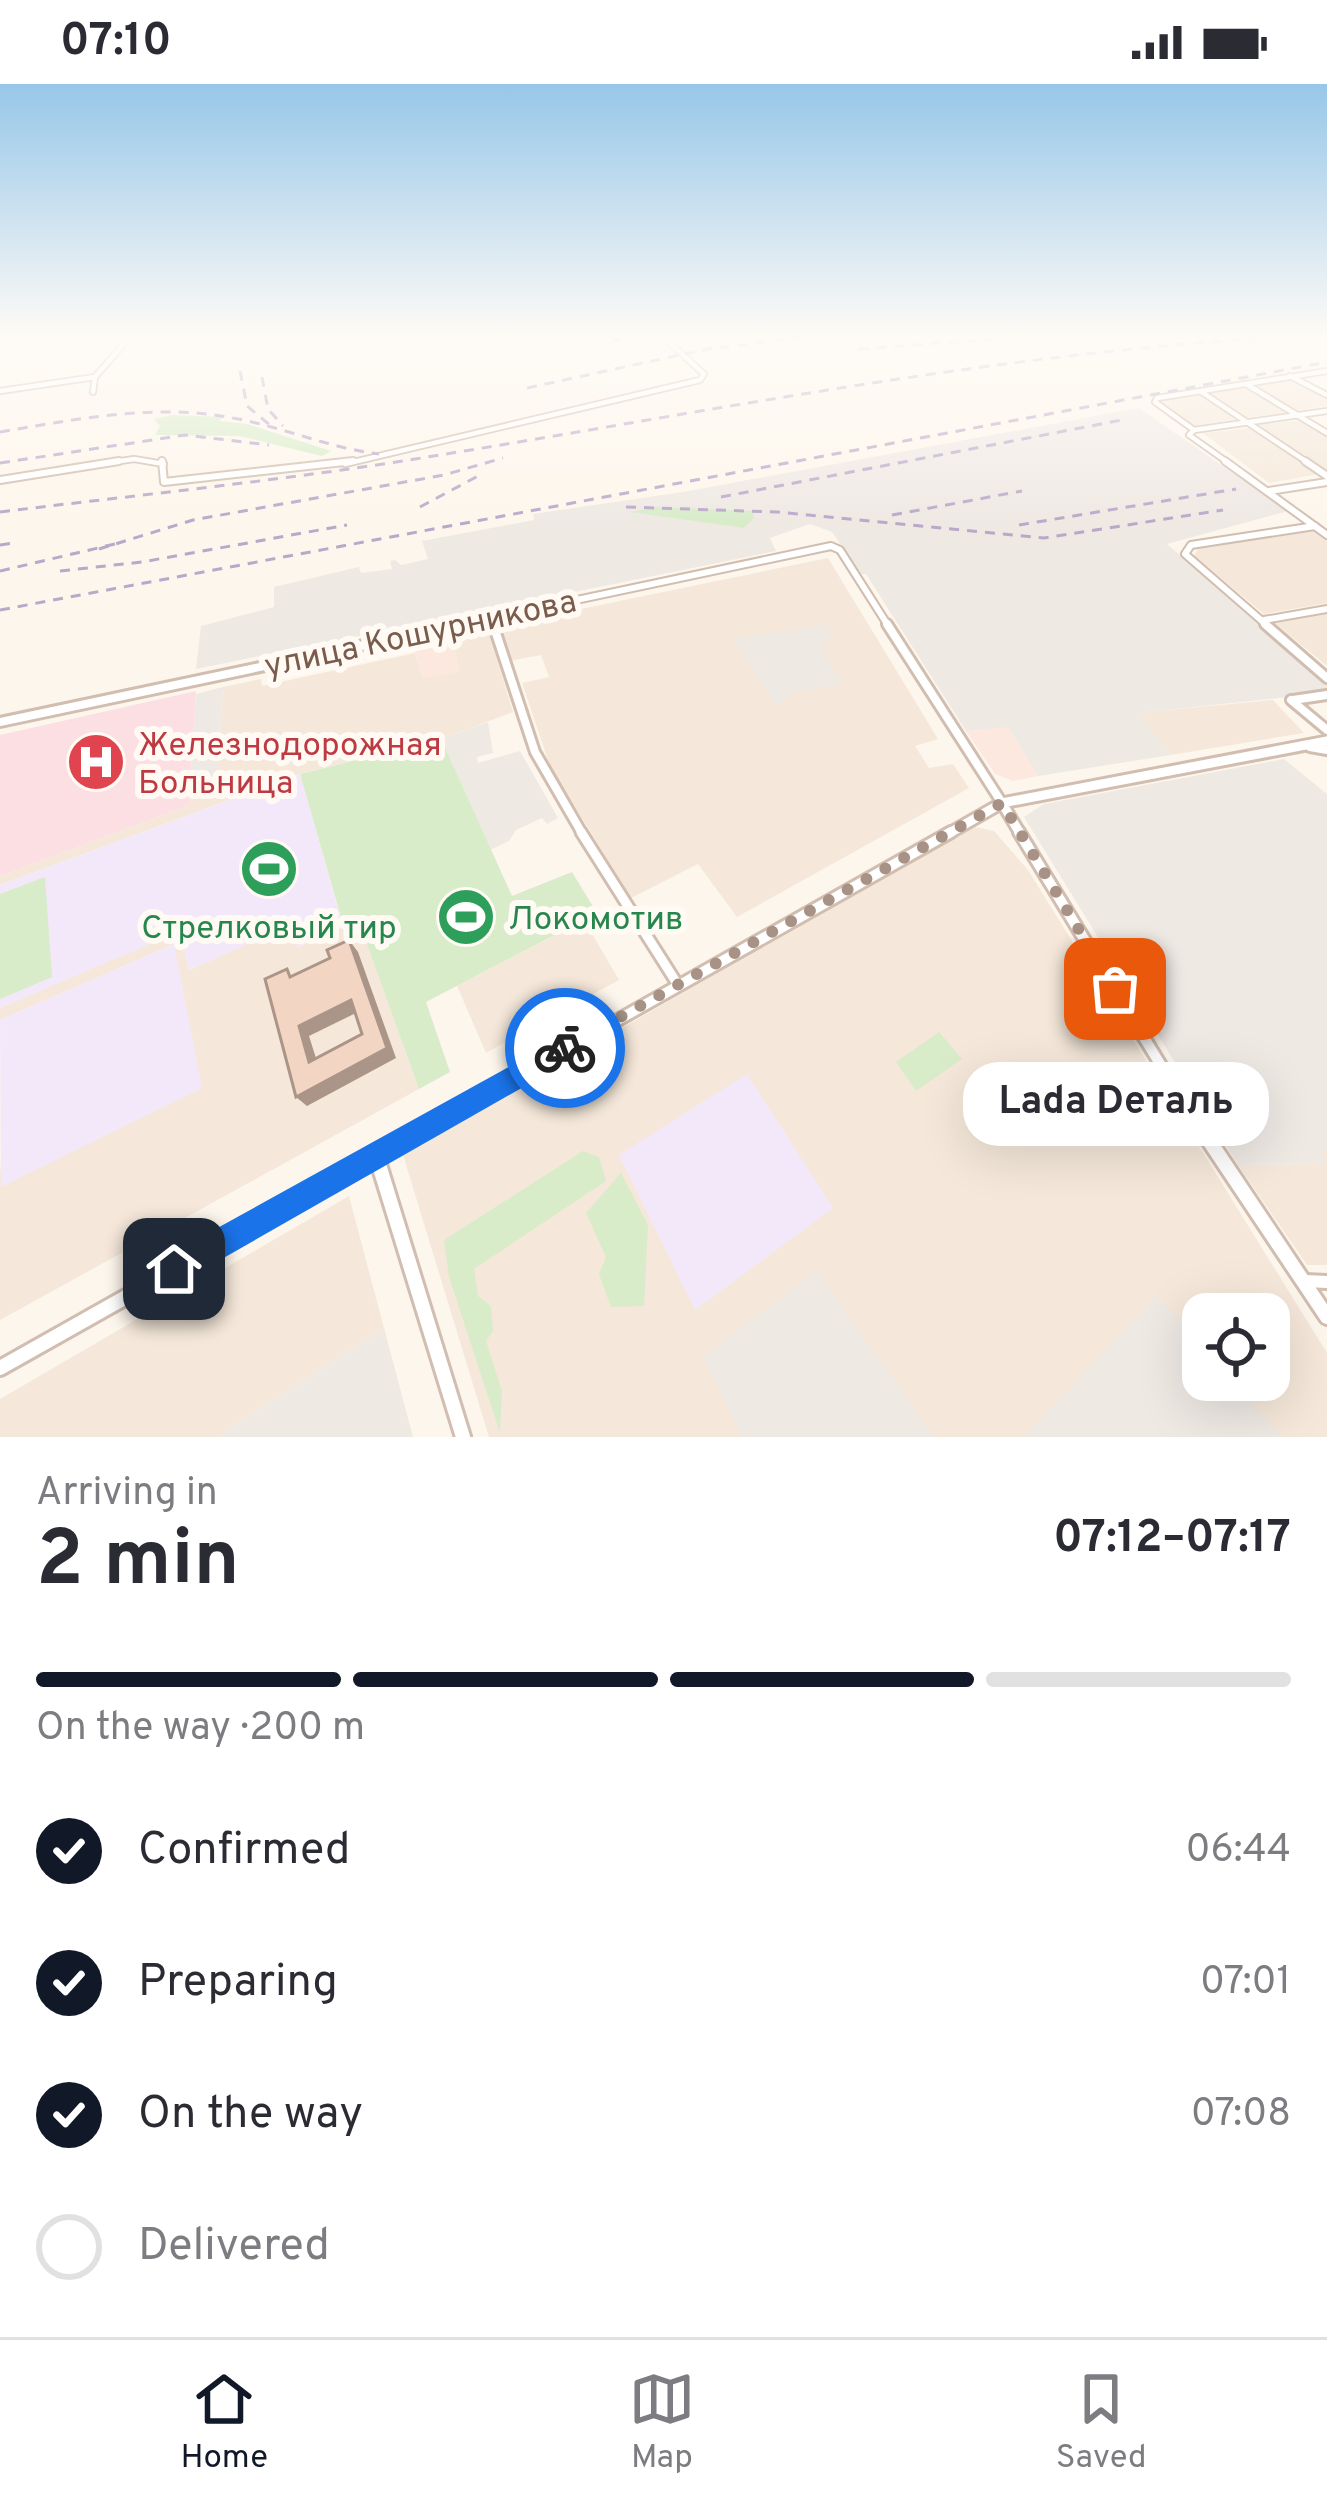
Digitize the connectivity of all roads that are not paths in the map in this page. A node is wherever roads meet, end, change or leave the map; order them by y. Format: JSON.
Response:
{"nodes":[{"id":1,"x":616,"y":399,"type":"edge"},
{"id":2,"x":1156,"y":399,"type":"edge"},
{"id":3,"x":1213,"y":399,"type":"edge"},
{"id":4,"x":1271,"y":399,"type":"edge"},
{"id":5,"x":1327,"y":411,"type":"edge"},
{"id":6,"x":1298,"y":415,"type":"junction"},
{"id":7,"x":1247,"y":422,"type":"junction"},
{"id":8,"x":1191,"y":432,"type":"junction"},
{"id":9,"x":1327,"y":433,"type":"edge"},
{"id":10,"x":1327,"y":479,"type":"edge"},
{"id":11,"x":0,"y":480,"type":"edge"},
{"id":12,"x":1269,"y":491,"type":"junction"},
{"id":13,"x":1315,"y":526,"type":"junction"},
{"id":14,"x":1327,"y":535,"type":"edge"},
{"id":15,"x":1327,"y":609,"type":"edge"},
{"id":16,"x":490,"y":617,"type":"junction"},
{"id":17,"x":1262,"y":620,"type":"junction"},
{"id":18,"x":1327,"y":678,"type":"edge"},
{"id":19,"x":1327,"y":695,"type":"edge"},
{"id":20,"x":0,"y":722,"type":"edge"},
{"id":21,"x":1327,"y":730,"type":"edge"},
{"id":22,"x":1327,"y":748,"type":"edge"},
{"id":23,"x":1002,"y":803,"type":"junction"},
{"id":24,"x":678,"y":985,"type":"junction"},
{"id":25,"x":376,"y":1155,"type":"junction"},
{"id":26,"x":1304,"y":1281,"type":"junction"},
{"id":27,"x":1327,"y":1282,"type":"edge"},
{"id":28,"x":1327,"y":1317,"type":"edge"},
{"id":29,"x":0,"y":1368,"type":"edge"},
{"id":30,"x":463,"y":1437,"type":"edge"}],
"edges":[{"from":1,"to":11,"type":"street"},
{"from":2,"to":8,"type":"street"},
{"from":3,"to":7,"type":"street"},
{"from":4,"to":6,"type":"street"},
{"from":5,"to":6,"type":"street"},
{"from":6,"to":7,"type":"street"},
{"from":6,"to":9,"type":"street"},
{"from":7,"to":8,"type":"street"},
{"from":7,"to":10,"type":"street"},
{"from":8,"to":12,"type":"street"},
{"from":10,"to":12,"type":"street"},
{"from":12,"to":13,"type":"street"},
{"from":13,"to":14,"type":"street"},
{"from":13,"to":17,"type":"street"},
{"from":15,"to":17,"type":"street"},
{"from":16,"to":20,"type":"street","name":"улица Кошурникова"},
{"from":16,"to":23,"type":"street","name":"улица Кошурникова"},
{"from":16,"to":24,"type":"street"},
{"from":17,"to":18,"type":"street"},
{"from":19,"to":21,"type":"street"},
{"from":22,"to":23,"type":"street"},
{"from":23,"to":24,"type":"street"},
{"from":23,"to":26,"type":"street"},
{"from":24,"to":25,"type":"street"},
{"from":25,"to":29,"type":"street"},
{"from":25,"to":30,"type":"street"},
{"from":26,"to":27,"type":"street"},
{"from":26,"to":28,"type":"street"}]}
